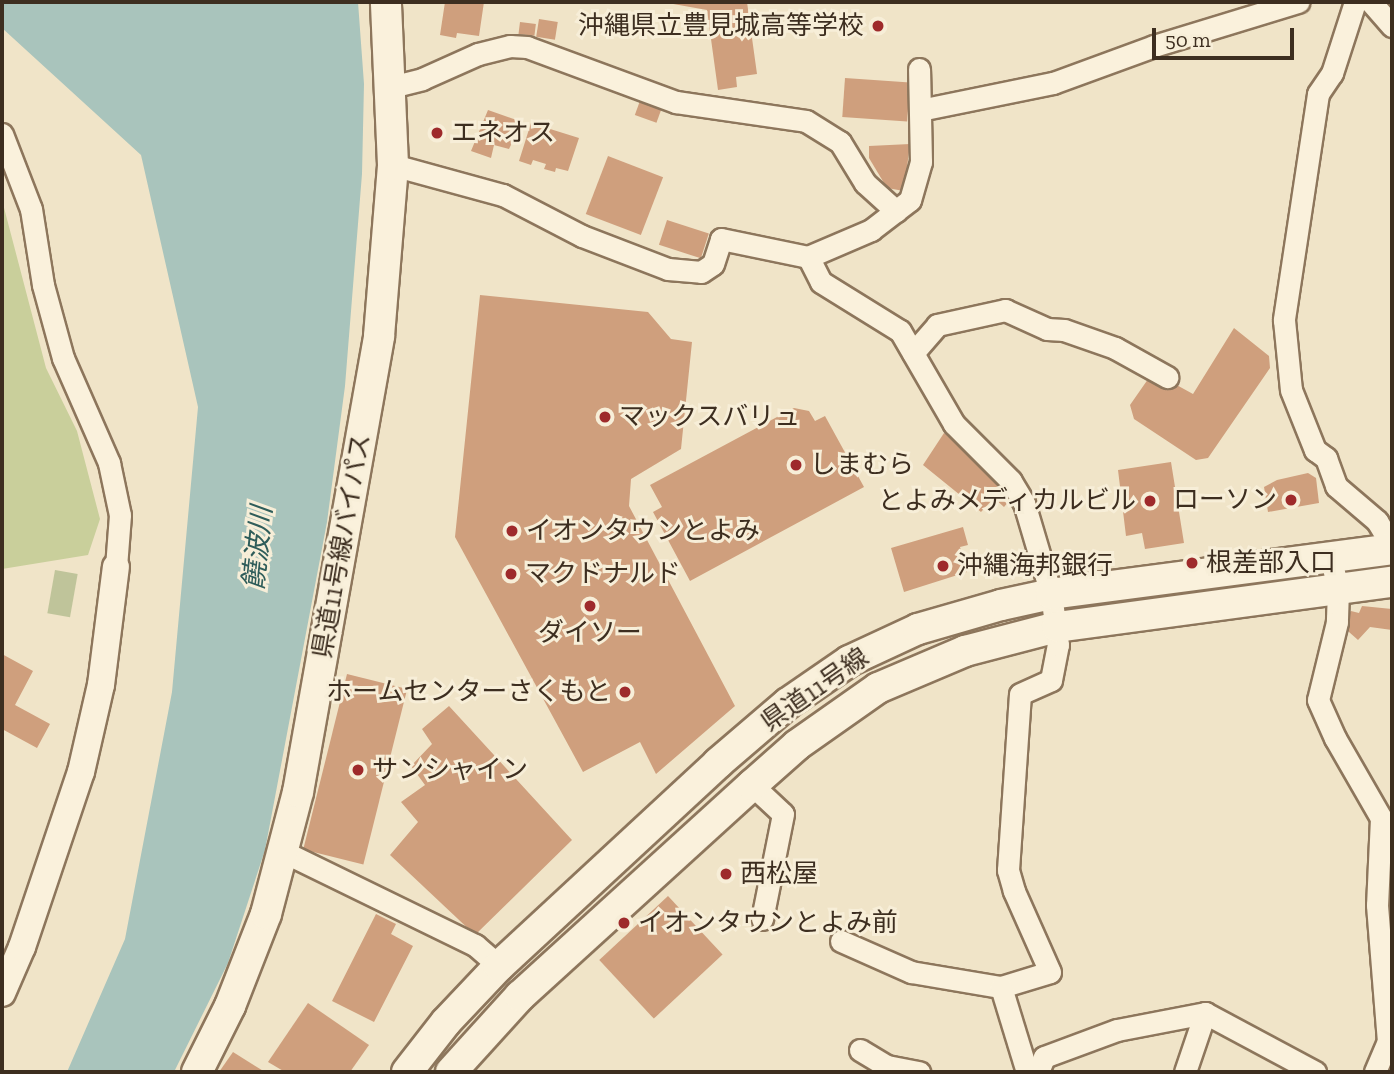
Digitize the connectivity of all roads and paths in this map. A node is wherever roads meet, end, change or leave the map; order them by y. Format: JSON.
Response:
{"nodes":[{"id":1,"x":386,"y":2,"type":"edge"},
{"id":2,"x":1298,"y":2,"type":"edge"},
{"id":3,"x":1355,"y":2,"type":"edge"},
{"id":4,"x":1371,"y":2,"type":"edge"},
{"id":5,"x":1392,"y":26,"type":"edge"},
{"id":6,"x":919,"y":69,"type":"dead end"},
{"id":7,"x":391,"y":87,"type":"junction"},
{"id":8,"x":920,"y":110,"type":"junction"},
{"id":9,"x":2,"y":134,"type":"edge"},
{"id":10,"x":393,"y":165,"type":"junction"},
{"id":11,"x":896,"y":211,"type":"junction"},
{"id":12,"x":808,"y":257,"type":"junction"},
{"id":13,"x":913,"y":353,"type":"junction"},
{"id":14,"x":1167,"y":377,"type":"dead end"},
{"id":15,"x":1392,"y":548,"type":"edge"},
{"id":16,"x":1331,"y":559,"type":"junction"},
{"id":17,"x":116,"y":568,"type":"joint"},
{"id":18,"x":1389,"y":585,"type":"edge"},
{"id":19,"x":1338,"y":590,"type":"junction"},
{"id":20,"x":1051,"y":594,"type":"junction"},
{"id":21,"x":1057,"y":627,"type":"junction"},
{"id":22,"x":751,"y":785,"type":"junction"},
{"id":23,"x":1387,"y":819,"type":"edge"},
{"id":24,"x":282,"y":851,"type":"junction"},
{"id":25,"x":762,"y":919,"type":"dead end"},
{"id":26,"x":841,"y":941,"type":"dead end"},
{"id":27,"x":499,"y":966,"type":"junction"},
{"id":28,"x":1001,"y":987,"type":"junction"},
{"id":29,"x":2,"y":993,"type":"edge"},
{"id":30,"x":1205,"y":1013,"type":"junction"},
{"id":31,"x":860,"y":1050,"type":"dead end"},
{"id":32,"x":1383,"y":1069,"type":"edge"},
{"id":33,"x":197,"y":1072,"type":"edge"},
{"id":34,"x":407,"y":1072,"type":"edge"},
{"id":35,"x":451,"y":1072,"type":"edge"},
{"id":36,"x":919,"y":1072,"type":"edge"},
{"id":37,"x":1027,"y":1072,"type":"edge"},
{"id":38,"x":1038,"y":1072,"type":"edge"},
{"id":39,"x":1185,"y":1072,"type":"edge"},
{"id":40,"x":1315,"y":1072,"type":"edge"}],
"edges":[{"from":1,"to":7,"type":"main road","name":"県道11号線バイパス"},
{"from":2,"to":8,"type":"street"},
{"from":3,"to":15,"type":"street"},
{"from":4,"to":5,"type":"street"},
{"from":6,"to":8,"type":"street"},
{"from":7,"to":10,"type":"main road","name":"県道11号線バイパス"},
{"from":7,"to":11,"type":"street"},
{"from":8,"to":11,"type":"street"},
{"from":9,"to":17,"type":"street"},
{"from":10,"to":12,"type":"street"},
{"from":10,"to":24,"type":"main road","name":"県道11号線バイパス"},
{"from":11,"to":12,"type":"street"},
{"from":12,"to":13,"type":"street"},
{"from":13,"to":14,"type":"street"},
{"from":13,"to":20,"type":"street"},
{"from":15,"to":16,"type":"main road","name":"県道11号線"},
{"from":16,"to":19,"type":"street"},
{"from":16,"to":20,"type":"main road","name":"県道11号線"},
{"from":17,"to":29,"type":"street"},
{"from":18,"to":19,"type":"main road","name":"県道11号線"},
{"from":19,"to":21,"type":"main road","name":"県道11号線"},
{"from":19,"to":23,"type":"street"},
{"from":20,"to":21,"type":"street"},
{"from":20,"to":27,"type":"main road","name":"県道11号線"},
{"from":21,"to":22,"type":"main road","name":"県道11号線"},
{"from":21,"to":28,"type":"street"},
{"from":22,"to":25,"type":"street"},
{"from":22,"to":35,"type":"main road","name":"県道11号線"},
{"from":23,"to":32,"type":"street"},
{"from":24,"to":27,"type":"street"},
{"from":24,"to":33,"type":"main road","name":"県道11号線バイパス"},
{"from":26,"to":28,"type":"street"},
{"from":27,"to":34,"type":"main road","name":"県道11号線"},
{"from":28,"to":37,"type":"street"},
{"from":30,"to":38,"type":"street"},
{"from":30,"to":39,"type":"street"},
{"from":30,"to":40,"type":"street"},
{"from":31,"to":36,"type":"street"}]}
